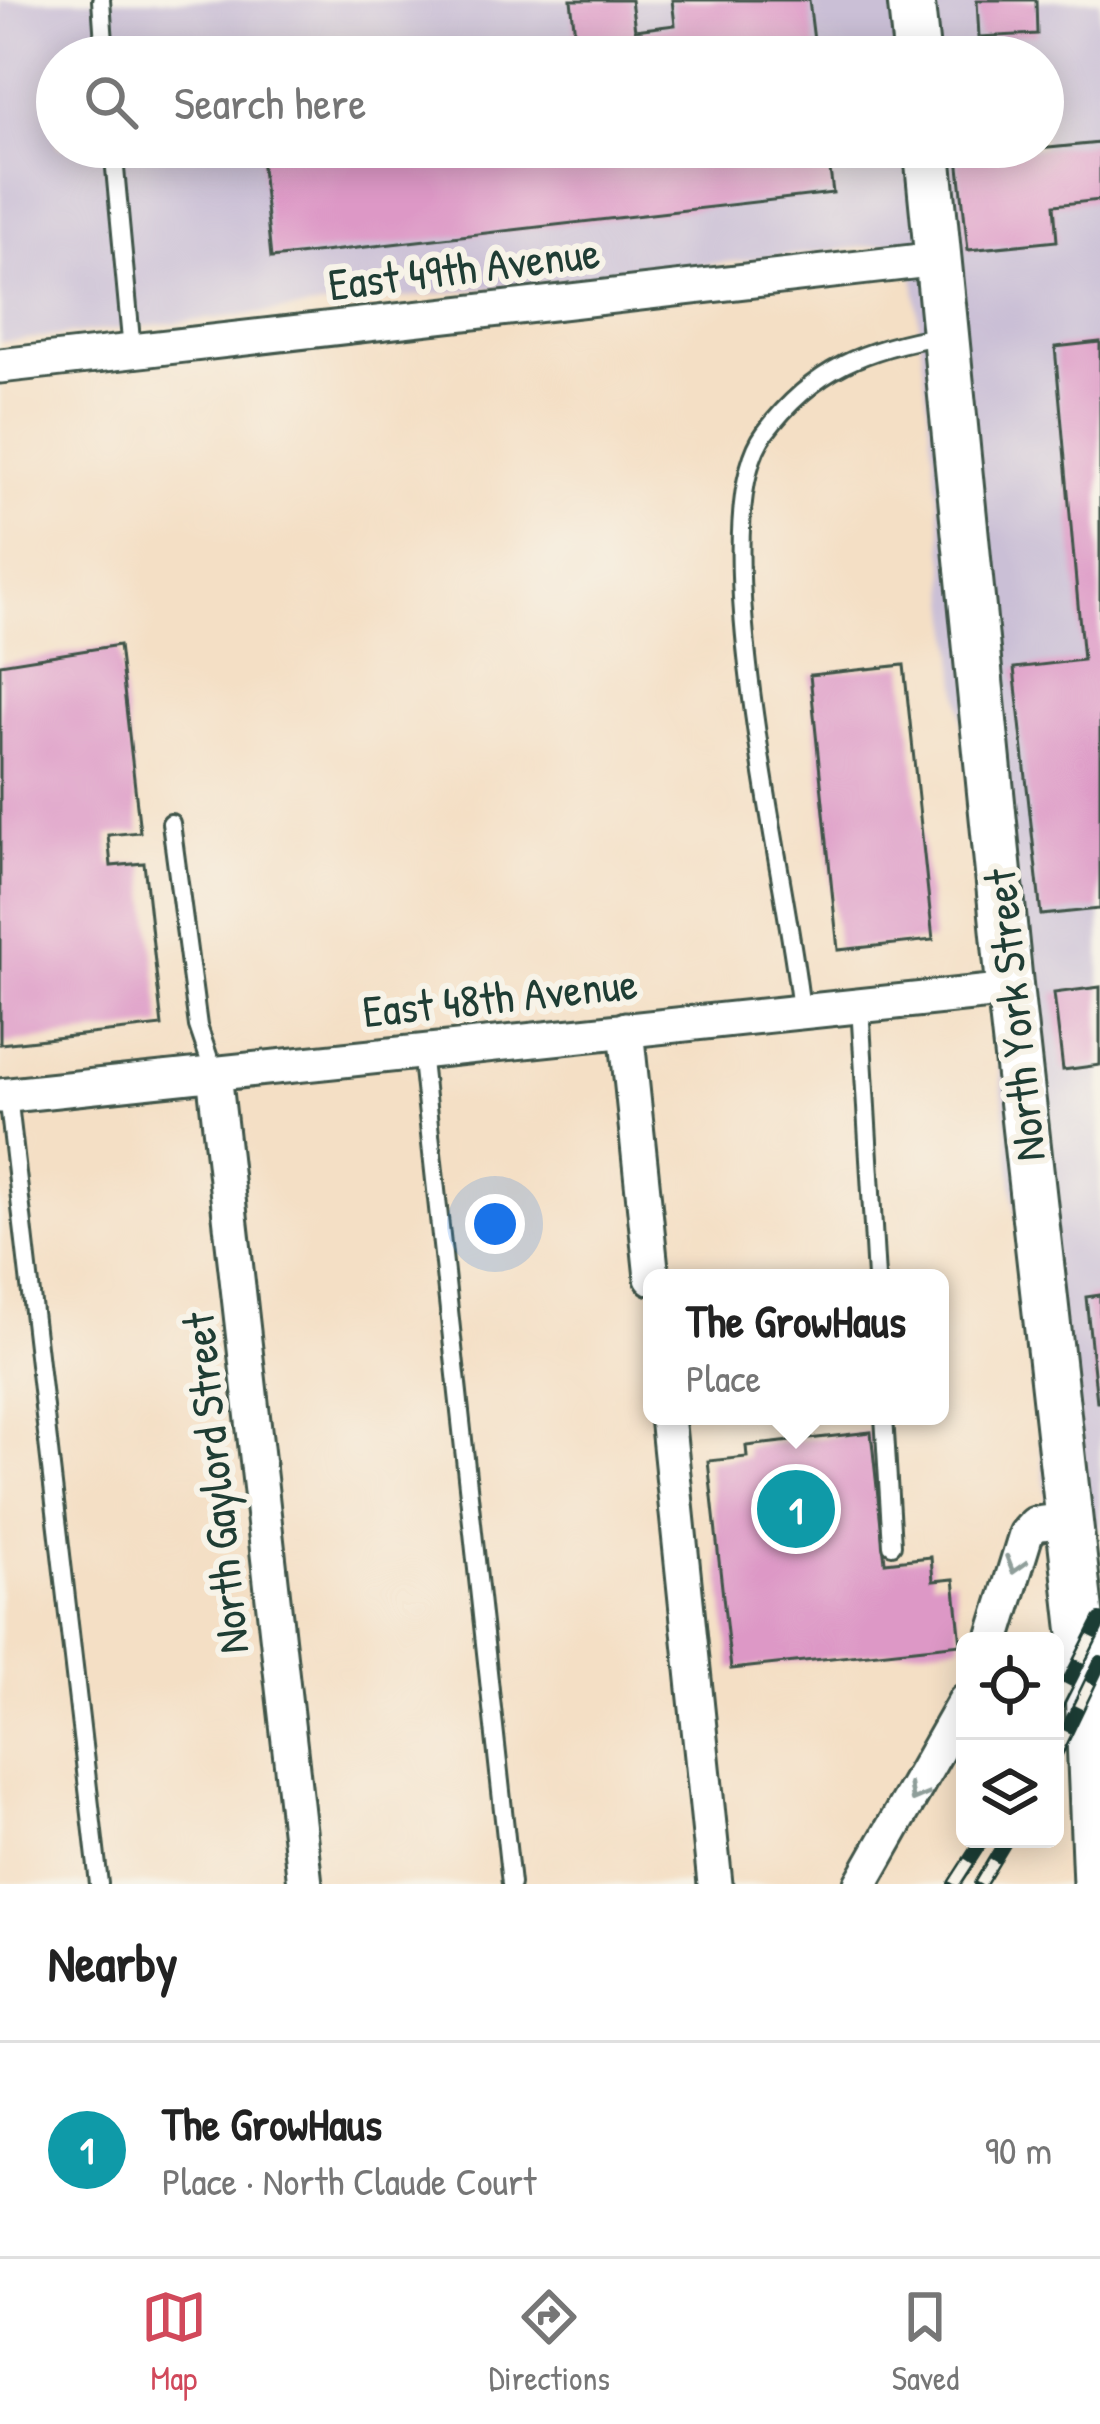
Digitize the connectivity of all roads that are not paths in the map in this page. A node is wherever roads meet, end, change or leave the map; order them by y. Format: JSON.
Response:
{"nodes":[{"id":1,"x":101,"y":0,"type":"edge"},
{"id":2,"x":911,"y":0,"type":"edge"},
{"id":3,"x":104,"y":36,"type":"edge"},
{"id":4,"x":915,"y":36,"type":"edge"},
{"id":5,"x":115,"y":168,"type":"edge"},
{"id":6,"x":929,"y":168,"type":"edge"},
{"id":7,"x":938,"y":259,"type":"junction"},
{"id":8,"x":946,"y":335,"type":"junction"},
{"id":9,"x":132,"y":351,"type":"junction"},
{"id":10,"x":0,"y":366,"type":"edge"},
{"id":11,"x":171,"y":823,"type":"dead end"},
{"id":12,"x":1010,"y":990,"type":"junction"},
{"id":13,"x":860,"y":1005,"type":"junction"},
{"id":14,"x":801,"y":1012,"type":"junction"},
{"id":15,"x":626,"y":1029,"type":"junction"},
{"id":16,"x":421,"y":1051,"type":"junction"},
{"id":17,"x":214,"y":1073,"type":"junction"},
{"id":18,"x":4,"y":1095,"type":"edge"},
{"id":19,"x":651,"y":1269,"type":"edge"},
{"id":20,"x":875,"y":1269,"type":"edge"},
{"id":21,"x":668,"y":1425,"type":"edge"},
{"id":22,"x":885,"y":1425,"type":"edge"},
{"id":23,"x":1067,"y":1520,"type":"junction"},
{"id":24,"x":892,"y":1545,"type":"dead end"},
{"id":25,"x":996,"y":1632,"type":"edge"},
{"id":26,"x":956,"y":1717,"type":"edge"},
{"id":27,"x":1098,"y":1878,"type":"edge"},
{"id":28,"x":99,"y":1884,"type":"edge"},
{"id":29,"x":305,"y":1884,"type":"edge"},
{"id":30,"x":511,"y":1884,"type":"edge"},
{"id":31,"x":715,"y":1884,"type":"edge"},
{"id":32,"x":861,"y":1884,"type":"edge"}],
"edges":[{"from":1,"to":3,"type":"lane"},
{"from":2,"to":4,"type":"street"},
{"from":5,"to":9,"type":"lane"},
{"from":6,"to":7,"type":"street","name":"North York Street"},
{"from":7,"to":8,"type":"street","name":"North York Street"},
{"from":7,"to":9,"type":"street","name":"East 49th Avenue"},
{"from":8,"to":12,"type":"street","name":"North York Street"},
{"from":8,"to":14,"type":"lane"},
{"from":9,"to":10,"type":"street","name":"East 49th Avenue"},
{"from":11,"to":17,"type":"lane"},
{"from":12,"to":13,"type":"street","name":"East 48th Avenue"},
{"from":12,"to":23,"type":"street","name":"North York Street"},
{"from":13,"to":14,"type":"street","name":"East 48th Avenue"},
{"from":13,"to":20,"type":"lane"},
{"from":14,"to":15,"type":"street","name":"East 48th Avenue"},
{"from":15,"to":16,"type":"street","name":"East 48th Avenue"},
{"from":15,"to":19,"type":"street"},
{"from":16,"to":17,"type":"street","name":"East 48th Avenue"},
{"from":16,"to":30,"type":"lane"},
{"from":17,"to":18,"type":"street","name":"East 48th Avenue"},
{"from":17,"to":29,"type":"street","name":"North Gaylord Street"},
{"from":18,"to":28,"type":"lane"},
{"from":21,"to":31,"type":"street"},
{"from":22,"to":24,"type":"lane"},
{"from":23,"to":25,"type":"street","one_way":true},
{"from":23,"to":27,"type":"street","name":"North York Street"},
{"from":26,"to":32,"type":"street","one_way":true}]}
